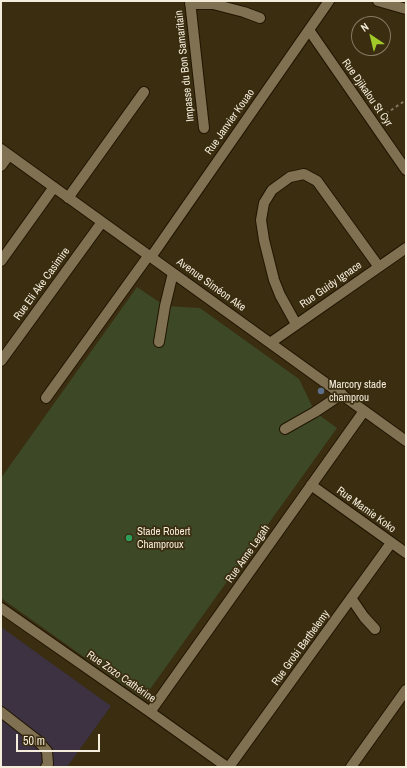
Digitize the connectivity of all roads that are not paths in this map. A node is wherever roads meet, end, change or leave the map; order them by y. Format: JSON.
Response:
{"nodes":[{"id":1,"x":329,"y":1,"type":"edge"},
{"id":2,"x":378,"y":1,"type":"edge"},
{"id":3,"x":190,"y":2,"type":"edge"},
{"id":4,"x":406,"y":9,"type":"edge"},
{"id":5,"x":260,"y":18,"type":"dead end"},
{"id":6,"x":309,"y":30,"type":"junction"},
{"id":7,"x":144,"y":92,"type":"dead end"},
{"id":8,"x":204,"y":128,"type":"dead end"},
{"id":9,"x":5,"y":152,"type":"edge"},
{"id":10,"x":1,"y":166,"type":"edge"},
{"id":11,"x":406,"y":170,"type":"edge"},
{"id":12,"x":54,"y":187,"type":"junction"},
{"id":13,"x":68,"y":198,"type":"junction"},
{"id":14,"x":102,"y":222,"type":"junction"},
{"id":15,"x":406,"y":248,"type":"edge"},
{"id":16,"x":150,"y":256,"type":"junction"},
{"id":17,"x":1,"y":261,"type":"edge"},
{"id":18,"x":379,"y":267,"type":"junction"},
{"id":19,"x":174,"y":273,"type":"junction"},
{"id":20,"x":296,"y":324,"type":"junction"},
{"id":21,"x":159,"y":342,"type":"dead end"},
{"id":22,"x":270,"y":343,"type":"junction"},
{"id":23,"x":1,"y":361,"type":"edge"},
{"id":24,"x":342,"y":394,"type":"junction"},
{"id":25,"x":46,"y":398,"type":"dead end"},
{"id":26,"x":364,"y":411,"type":"junction"},
{"id":27,"x":285,"y":429,"type":"dead end"},
{"id":28,"x":406,"y":441,"type":"edge"},
{"id":29,"x":311,"y":485,"type":"junction"},
{"id":30,"x":391,"y":543,"type":"junction"},
{"id":31,"x":406,"y":553,"type":"edge"},
{"id":32,"x":351,"y":598,"type":"junction"},
{"id":33,"x":1,"y":608,"type":"edge"},
{"id":34,"x":375,"y":629,"type":"dead end"},
{"id":35,"x":406,"y":690,"type":"edge"},
{"id":36,"x":1,"y":712,"type":"edge"},
{"id":37,"x":150,"y":712,"type":"junction"},
{"id":38,"x":46,"y":767,"type":"edge"},
{"id":39,"x":228,"y":767,"type":"edge"},
{"id":40,"x":351,"y":767,"type":"edge"}],
"edges":[{"from":1,"to":6,"type":"street","name":"Rue Janvier Kouao"},
{"from":2,"to":4,"type":"street"},
{"from":3,"to":5,"type":"street"},
{"from":3,"to":8,"type":"street","name":"Impasse du Bon Samaritain"},
{"from":6,"to":11,"type":"street","name":"Rue Djikalou St Cyr"},
{"from":6,"to":16,"type":"street","name":"Rue Janvier Kouao"},
{"from":7,"to":13,"type":"street"},
{"from":9,"to":10,"type":"street"},
{"from":9,"to":12,"type":"street","name":"Avenue Siméon Ake"},
{"from":12,"to":13,"type":"street","name":"Avenue Siméon Ake"},
{"from":12,"to":17,"type":"street"},
{"from":13,"to":14,"type":"street","name":"Avenue Siméon Ake"},
{"from":14,"to":16,"type":"street","name":"Avenue Siméon Ake"},
{"from":14,"to":23,"type":"street","name":"Rue Eli Ake Casimire"},
{"from":15,"to":18,"type":"street","name":"Rue Guidy Ignace"},
{"from":16,"to":19,"type":"street","name":"Avenue Siméon Ake"},
{"from":16,"to":25,"type":"street","name":"Rue Janvier Kouao"},
{"from":18,"to":20,"type":"street","name":"Rue Guidy Ignace"},
{"from":18,"to":20,"type":"street"},
{"from":19,"to":21,"type":"street"},
{"from":19,"to":22,"type":"street","name":"Avenue Siméon Ake"},
{"from":20,"to":22,"type":"street","name":"Rue Guidy Ignace"},
{"from":22,"to":24,"type":"street","name":"Avenue Siméon Ake"},
{"from":24,"to":26,"type":"street","name":"Avenue Siméon Ake"},
{"from":24,"to":27,"type":"street"},
{"from":26,"to":28,"type":"street","name":"Avenue Siméon Ake"},
{"from":26,"to":29,"type":"street","name":"Rue Anne Legah"},
{"from":29,"to":30,"type":"street","name":"Rue Mamie Koko"},
{"from":29,"to":37,"type":"street","name":"Rue Anne Legah"},
{"from":30,"to":31,"type":"street","name":"Rue Mamie Koko"},
{"from":30,"to":32,"type":"street","name":"Rue Grobi Barthelemy"},
{"from":32,"to":34,"type":"street"},
{"from":32,"to":39,"type":"street","name":"Rue Grobi Barthelemy"},
{"from":33,"to":37,"type":"street","name":"Rue Zozo Cathérine"},
{"from":35,"to":40,"type":"street"},
{"from":36,"to":38,"type":"street"},
{"from":37,"to":39,"type":"street","name":"Rue Zozo Cathérine"}]}
